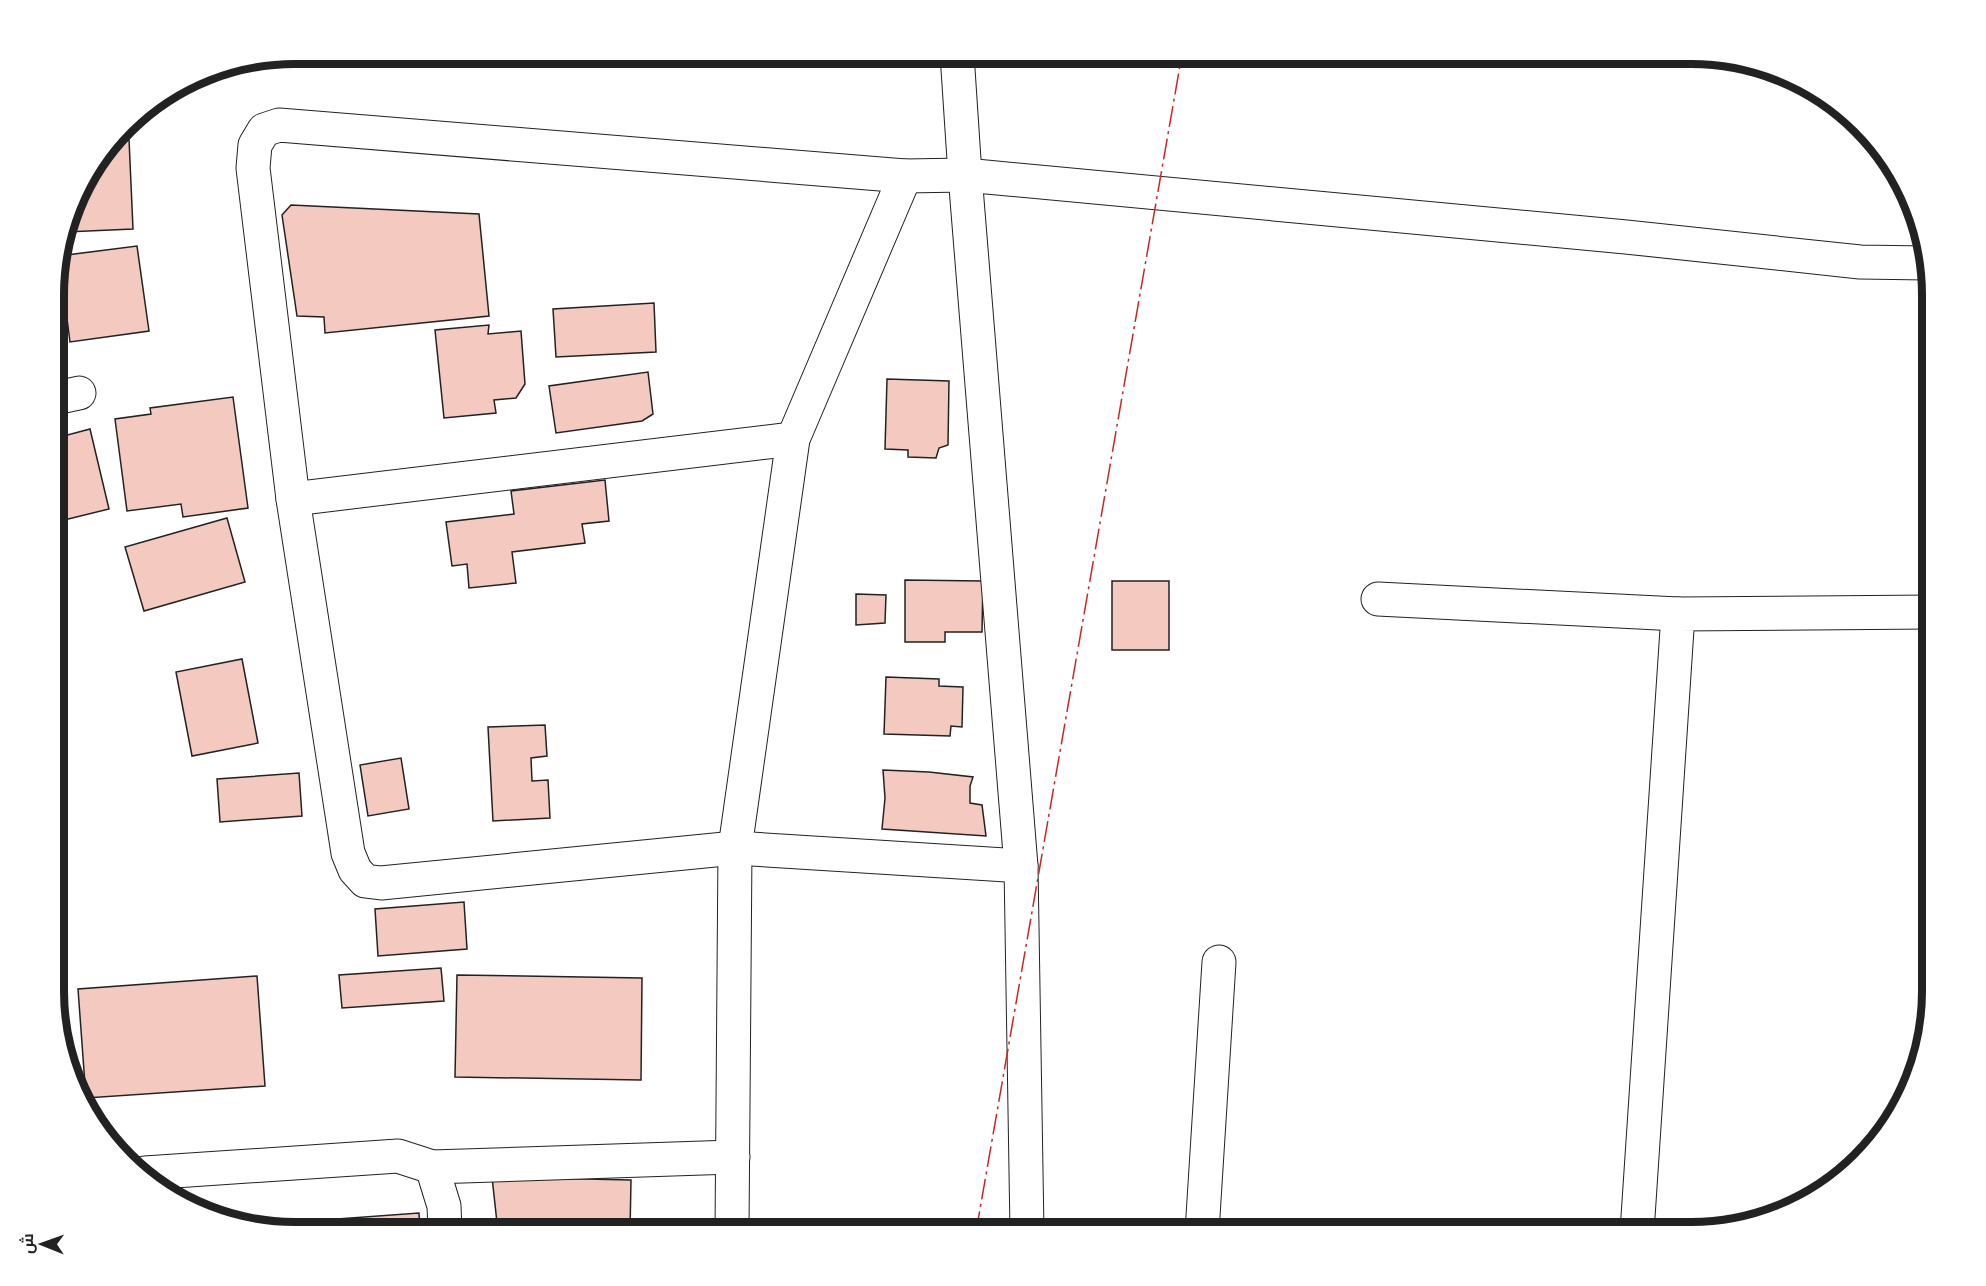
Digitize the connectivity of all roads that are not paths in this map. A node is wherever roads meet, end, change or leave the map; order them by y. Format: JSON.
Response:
{"nodes":[{"id":1,"x":958,"y":64,"type":"edge"},
{"id":2,"x":964,"y":174,"type":"junction"},
{"id":3,"x":905,"y":176,"type":"junction"},
{"id":4,"x":1919,"y":263,"type":"edge"},
{"id":5,"x":793,"y":439,"type":"junction"},
{"id":6,"x":293,"y":499,"type":"junction"},
{"id":7,"x":1378,"y":599,"type":"dead end"},
{"id":8,"x":1922,"y":612,"type":"edge"},
{"id":9,"x":1678,"y":614,"type":"junction"},
{"id":10,"x":735,"y":848,"type":"junction"},
{"id":11,"x":1021,"y":866,"type":"junction"},
{"id":12,"x":1220,"y":962,"type":"dead end"},
{"id":13,"x":733,"y":1157,"type":"junction"},
{"id":14,"x":432,"y":1167,"type":"junction"},
{"id":15,"x":153,"y":1172,"type":"edge"},
{"id":16,"x":445,"y":1222,"type":"edge"},
{"id":17,"x":732,"y":1222,"type":"edge"},
{"id":18,"x":1027,"y":1222,"type":"edge"},
{"id":19,"x":1203,"y":1222,"type":"edge"},
{"id":20,"x":1638,"y":1222,"type":"edge"}],
"edges":[{"from":1,"to":2,"type":"street"},
{"from":2,"to":3,"type":"street"},
{"from":2,"to":4,"type":"street"},
{"from":2,"to":11,"type":"street"},
{"from":3,"to":5,"type":"street"},
{"from":3,"to":6,"type":"street"},
{"from":5,"to":6,"type":"street"},
{"from":5,"to":10,"type":"street"},
{"from":6,"to":10,"type":"street"},
{"from":7,"to":9,"type":"street"},
{"from":8,"to":9,"type":"street"},
{"from":9,"to":20,"type":"street"},
{"from":10,"to":11,"type":"street"},
{"from":10,"to":13,"type":"street"},
{"from":11,"to":18,"type":"street"},
{"from":12,"to":19,"type":"street"},
{"from":13,"to":14,"type":"street"},
{"from":13,"to":17,"type":"street"},
{"from":14,"to":15,"type":"street"},
{"from":14,"to":16,"type":"street"}]}
